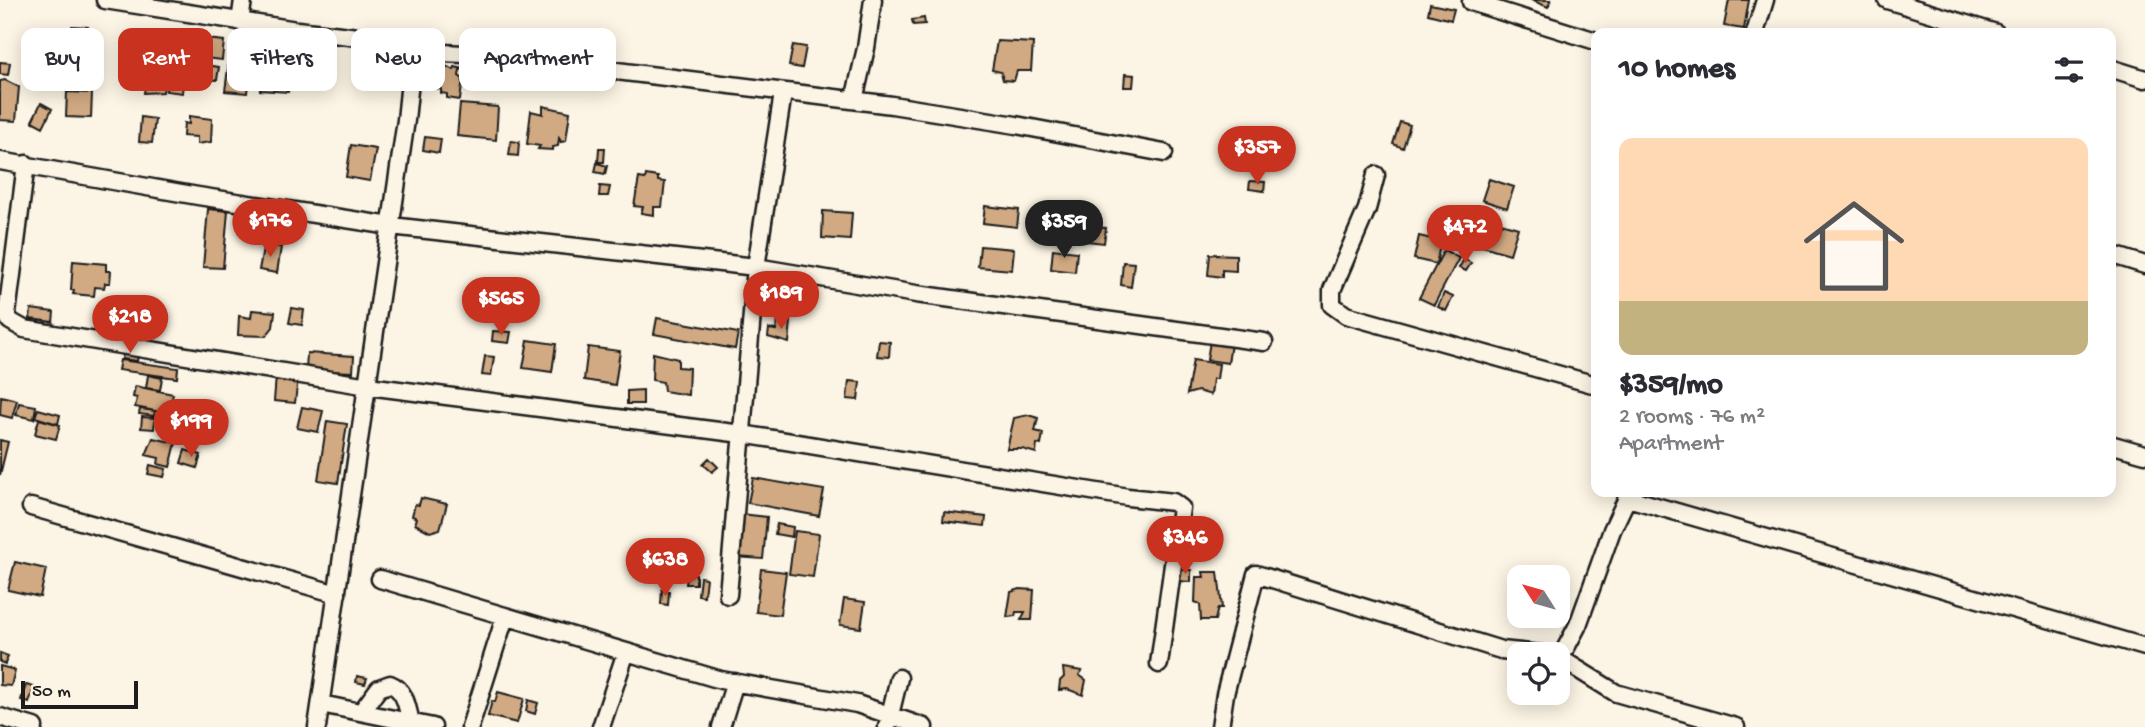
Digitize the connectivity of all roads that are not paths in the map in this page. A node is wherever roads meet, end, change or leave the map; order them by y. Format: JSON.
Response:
{"nodes":[{"id":1,"x":105,"y":0,"type":"edge"},
{"id":2,"x":243,"y":0,"type":"edge"},
{"id":3,"x":873,"y":0,"type":"edge"},
{"id":4,"x":1765,"y":0,"type":"edge"},
{"id":5,"x":1887,"y":0,"type":"edge"},
{"id":6,"x":1471,"y":2,"type":"dead end"},
{"id":7,"x":240,"y":22,"type":"junction"},
{"id":8,"x":1757,"y":28,"type":"edge"},
{"id":9,"x":1979,"y":28,"type":"edge"},
{"id":10,"x":351,"y":36,"type":"edge"},
{"id":11,"x":1591,"y":39,"type":"edge"},
{"id":12,"x":445,"y":52,"type":"edge"},
{"id":13,"x":2116,"y":70,"type":"edge"},
{"id":14,"x":2145,"y":79,"type":"edge"},
{"id":15,"x":409,"y":91,"type":"edge"},
{"id":16,"x":783,"y":93,"type":"junction"},
{"id":17,"x":854,"y":100,"type":"junction"},
{"id":18,"x":1164,"y":153,"type":"dead end"},
{"id":19,"x":0,"y":161,"type":"edge"},
{"id":20,"x":26,"y":164,"type":"junction"},
{"id":21,"x":1376,"y":174,"type":"dead end"},
{"id":22,"x":391,"y":226,"type":"junction"},
{"id":23,"x":2116,"y":256,"type":"edge"},
{"id":24,"x":2145,"y":265,"type":"edge"},
{"id":25,"x":756,"y":267,"type":"junction"},
{"id":26,"x":1264,"y":341,"type":"dead end"},
{"id":27,"x":1591,"y":384,"type":"edge"},
{"id":28,"x":368,"y":386,"type":"junction"},
{"id":29,"x":742,"y":434,"type":"junction"},
{"id":30,"x":2116,"y":446,"type":"edge"},
{"id":31,"x":2145,"y":454,"type":"edge"},
{"id":32,"x":1628,"y":497,"type":"edge"},
{"id":33,"x":1636,"y":497,"type":"edge"},
{"id":34,"x":31,"y":507,"type":"dead end"},
{"id":35,"x":380,"y":579,"type":"dead end"},
{"id":36,"x":337,"y":594,"type":"junction"},
{"id":37,"x":728,"y":595,"type":"dead end"},
{"id":38,"x":505,"y":617,"type":"junction"},
{"id":39,"x":1568,"y":642,"type":"edge"},
{"id":40,"x":2145,"y":647,"type":"edge"},
{"id":41,"x":1507,"y":651,"type":"edge"},
{"id":42,"x":626,"y":652,"type":"junction"},
{"id":43,"x":1159,"y":664,"type":"dead end"},
{"id":44,"x":1570,"y":664,"type":"edge"},
{"id":45,"x":899,"y":678,"type":"dead end"},
{"id":46,"x":735,"y":682,"type":"junction"},
{"id":47,"x":321,"y":704,"type":"junction"},
{"id":48,"x":361,"y":712,"type":"junction"},
{"id":49,"x":0,"y":717,"type":"edge"},
{"id":50,"x":888,"y":721,"type":"edge"},
{"id":51,"x":411,"y":723,"type":"junction"},
{"id":52,"x":34,"y":727,"type":"edge"},
{"id":53,"x":317,"y":727,"type":"edge"},
{"id":54,"x":432,"y":727,"type":"edge"},
{"id":55,"x":470,"y":727,"type":"edge"},
{"id":56,"x":601,"y":727,"type":"edge"},
{"id":57,"x":722,"y":727,"type":"edge"},
{"id":58,"x":924,"y":727,"type":"edge"},
{"id":59,"x":1220,"y":727,"type":"edge"},
{"id":60,"x":1735,"y":727,"type":"edge"}],
"edges":[{"from":1,"to":7,"type":"street"},
{"from":2,"to":7,"type":"street"},
{"from":3,"to":17,"type":"street"},
{"from":4,"to":8,"type":"street"},
{"from":5,"to":9,"type":"street"},
{"from":6,"to":11,"type":"street"},
{"from":7,"to":10,"type":"street"},
{"from":12,"to":16,"type":"street"},
{"from":13,"to":14,"type":"street"},
{"from":15,"to":22,"type":"street"},
{"from":16,"to":17,"type":"street"},
{"from":16,"to":25,"type":"street"},
{"from":17,"to":18,"type":"street"},
{"from":19,"to":20,"type":"street"},
{"from":20,"to":22,"type":"street"},
{"from":20,"to":28,"type":"street"},
{"from":21,"to":27,"type":"street"},
{"from":22,"to":25,"type":"street"},
{"from":22,"to":28,"type":"street"},
{"from":23,"to":24,"type":"street"},
{"from":25,"to":26,"type":"street"},
{"from":25,"to":29,"type":"street"},
{"from":28,"to":29,"type":"street"},
{"from":28,"to":36,"type":"street"},
{"from":29,"to":37,"type":"street"},
{"from":29,"to":43,"type":"street"},
{"from":30,"to":31,"type":"street"},
{"from":32,"to":39,"type":"street"},
{"from":33,"to":40,"type":"street"},
{"from":34,"to":36,"type":"street"},
{"from":35,"to":38,"type":"street"},
{"from":36,"to":47,"type":"street"},
{"from":38,"to":42,"type":"street"},
{"from":38,"to":55,"type":"street"},
{"from":41,"to":59,"type":"street"},
{"from":42,"to":46,"type":"street"},
{"from":42,"to":56,"type":"street"},
{"from":44,"to":60,"type":"street"},
{"from":45,"to":50,"type":"street"},
{"from":46,"to":50,"type":"street"},
{"from":46,"to":57,"type":"street"},
{"from":47,"to":48,"type":"street"},
{"from":47,"to":53,"type":"street"},
{"from":48,"to":51,"type":"street"},
{"from":48,"to":51,"type":"street"},
{"from":49,"to":52,"type":"street"},
{"from":50,"to":58,"type":"street"},
{"from":51,"to":54,"type":"street"}]}
